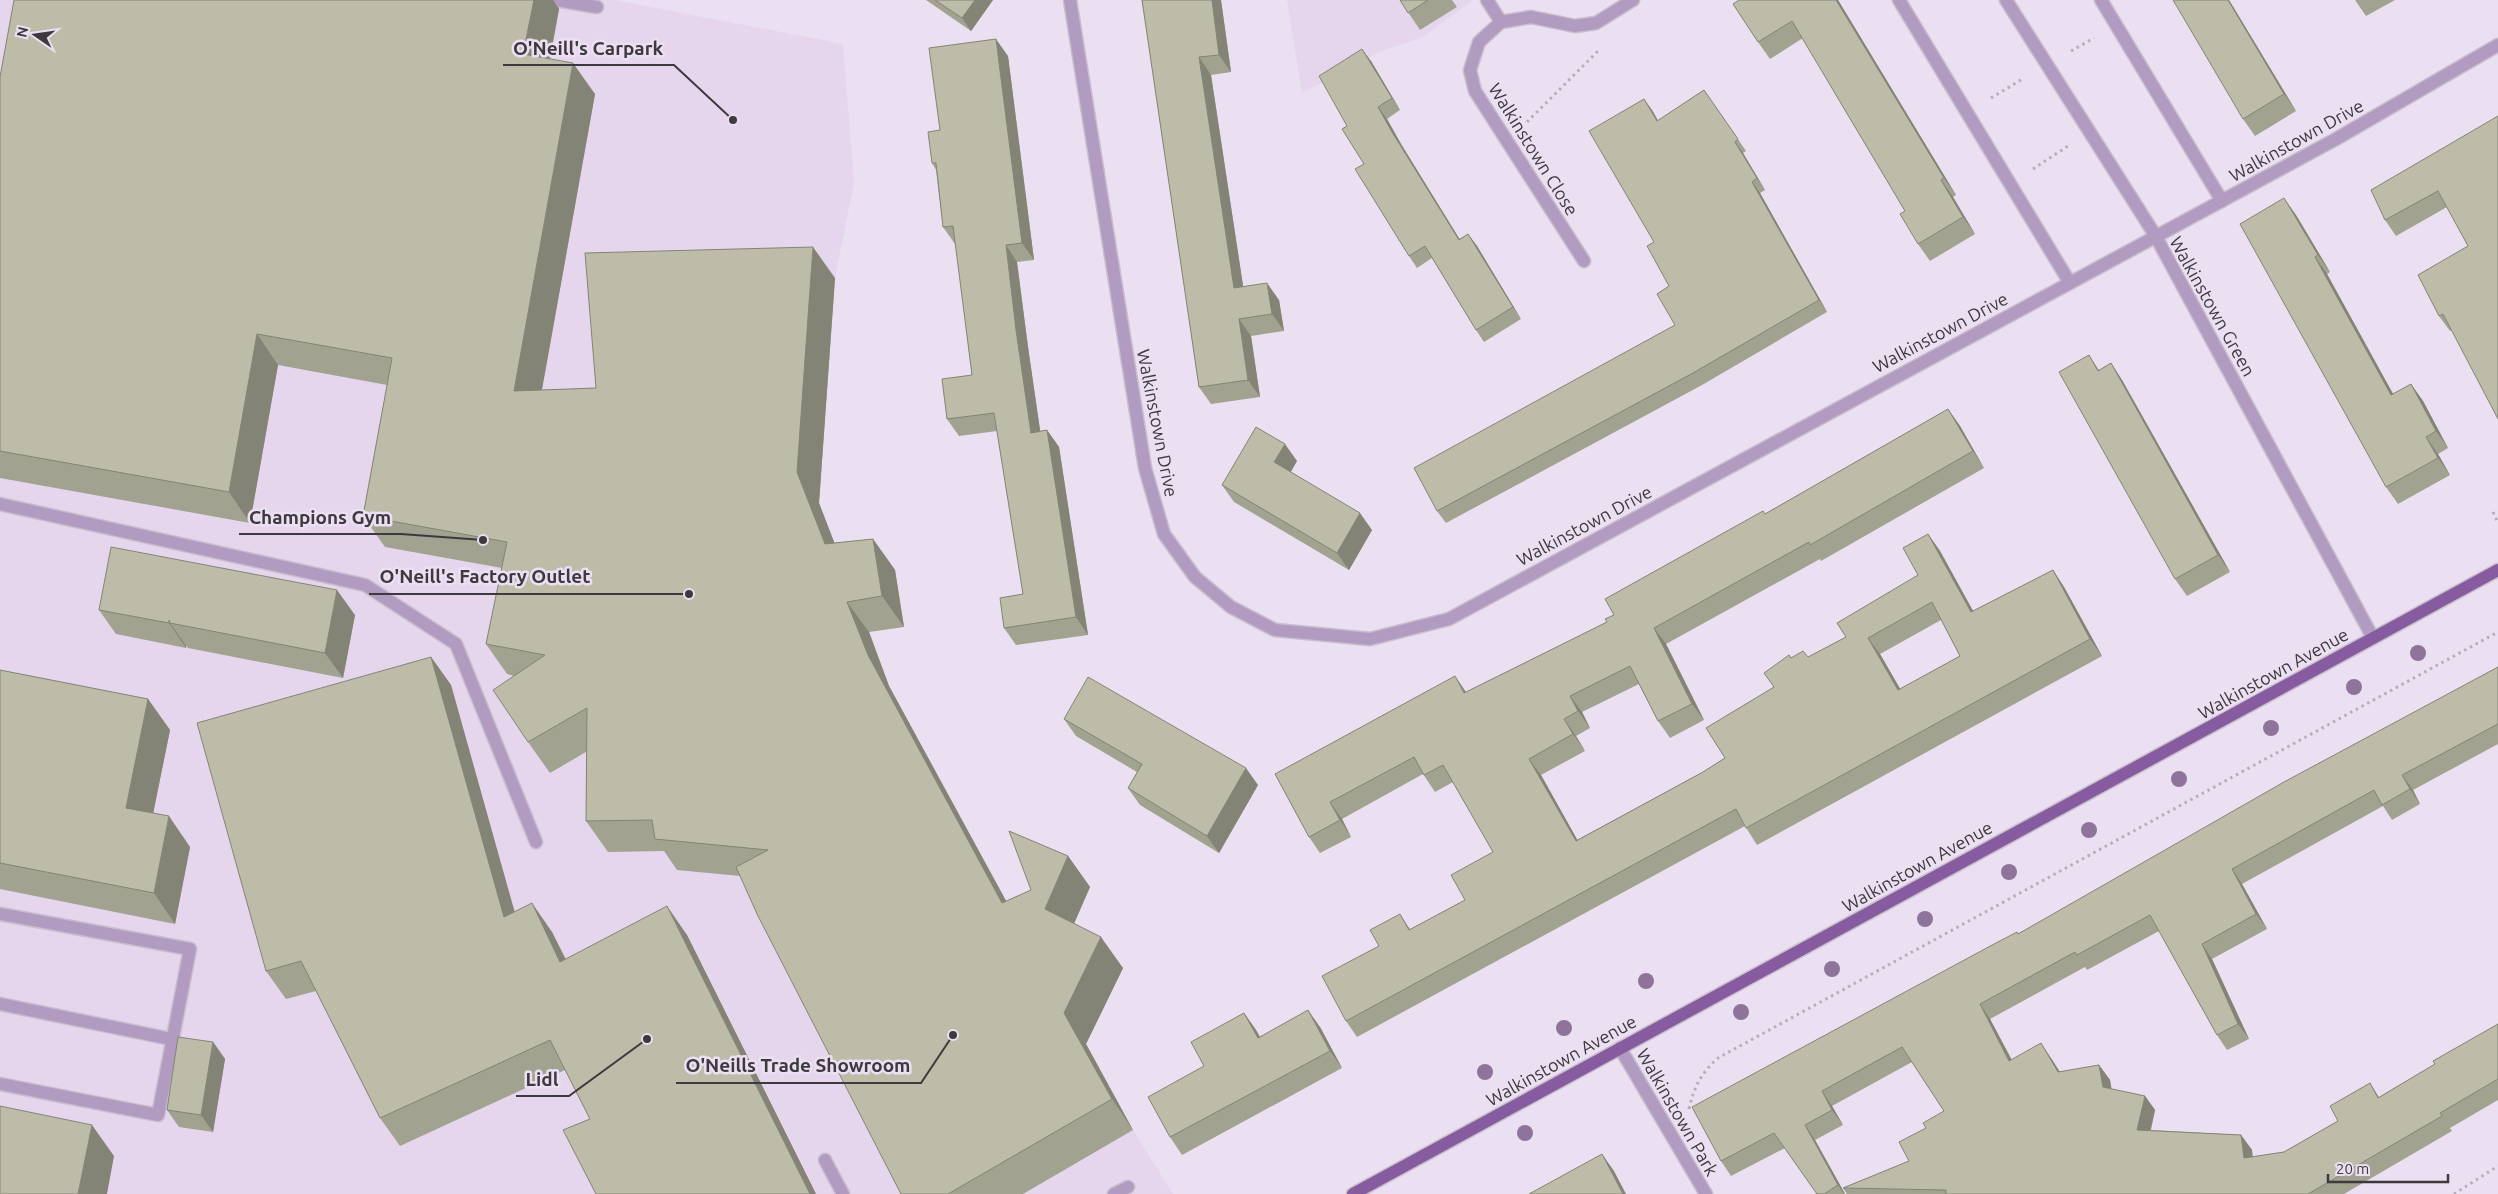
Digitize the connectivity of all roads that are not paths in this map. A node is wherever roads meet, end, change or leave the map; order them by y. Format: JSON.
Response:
{"nodes":[{"id":1,"x":556,"y":0,"type":"edge"},
{"id":2,"x":1070,"y":0,"type":"edge"},
{"id":3,"x":1487,"y":0,"type":"edge"},
{"id":4,"x":1634,"y":0,"type":"edge"},
{"id":5,"x":1899,"y":0,"type":"edge"},
{"id":6,"x":2006,"y":0,"type":"edge"},
{"id":7,"x":2101,"y":0,"type":"edge"},
{"id":8,"x":597,"y":7,"type":"dead end"},
{"id":9,"x":1501,"y":22,"type":"junction"},
{"id":10,"x":2498,"y":45,"type":"edge"},
{"id":11,"x":2222,"y":201,"type":"junction"},
{"id":12,"x":2155,"y":235,"type":"junction"},
{"id":13,"x":1584,"y":261,"type":"dead end"},
{"id":14,"x":2070,"y":283,"type":"junction"},
{"id":15,"x":0,"y":504,"type":"edge"},
{"id":16,"x":2498,"y":570,"type":"edge"},
{"id":17,"x":2373,"y":638,"type":"junction"},
{"id":18,"x":536,"y":842,"type":"dead end"},
{"id":19,"x":0,"y":914,"type":"edge"},
{"id":20,"x":0,"y":1004,"type":"edge"},
{"id":21,"x":172,"y":1038,"type":"junction"},
{"id":22,"x":1620,"y":1048,"type":"junction"},
{"id":23,"x":0,"y":1084,"type":"edge"},
{"id":24,"x":825,"y":1160,"type":"dead end"},
{"id":25,"x":1128,"y":1187,"type":"dead end"},
{"id":26,"x":843,"y":1194,"type":"edge"},
{"id":27,"x":1114,"y":1194,"type":"edge"},
{"id":28,"x":1353,"y":1194,"type":"edge"},
{"id":29,"x":1706,"y":1194,"type":"edge"}],
"edges":[{"from":1,"to":8,"type":"street"},
{"from":2,"to":14,"type":"street","name":"Walkinstown Drive"},
{"from":3,"to":9,"type":"street"},
{"from":4,"to":9,"type":"street"},
{"from":5,"to":14,"type":"street"},
{"from":6,"to":12,"type":"street","name":"Walkinstown Green"},
{"from":7,"to":11,"type":"street"},
{"from":9,"to":13,"type":"street","name":"Walkinstown Close"},
{"from":10,"to":11,"type":"street","name":"Walkinstown Drive"},
{"from":11,"to":12,"type":"street","name":"Walkinstown Drive"},
{"from":12,"to":14,"type":"street","name":"Walkinstown Drive"},
{"from":12,"to":17,"type":"street","name":"Walkinstown Green"},
{"from":15,"to":18,"type":"street"},
{"from":16,"to":17,"type":"main road","name":"Walkinstown Avenue"},
{"from":17,"to":22,"type":"main road","name":"Walkinstown Avenue"},
{"from":19,"to":21,"type":"street"},
{"from":20,"to":21,"type":"street"},
{"from":21,"to":23,"type":"street"},
{"from":22,"to":28,"type":"main road","name":"Walkinstown Avenue"},
{"from":22,"to":29,"type":"street","name":"Walkinstown Park"},
{"from":24,"to":26,"type":"street"},
{"from":25,"to":27,"type":"street"}]}
